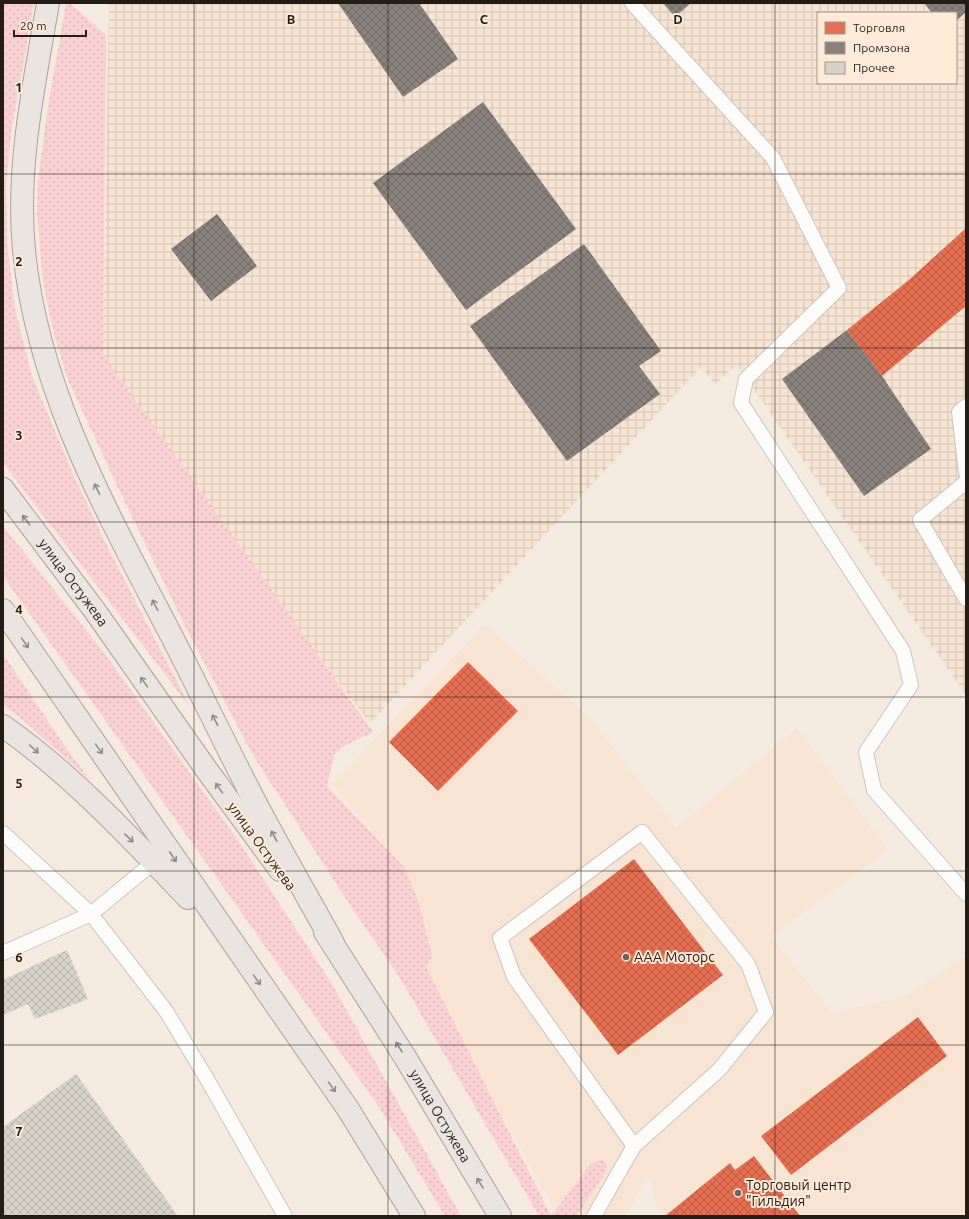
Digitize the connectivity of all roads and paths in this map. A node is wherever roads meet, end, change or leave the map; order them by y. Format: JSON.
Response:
{"nodes":[{"id":1,"x":48,"y":3,"type":"edge"},
{"id":2,"x":632,"y":3,"type":"edge"},
{"id":3,"x":966,"y":406,"type":"edge"},
{"id":4,"x":966,"y":473,"type":"edge"},
{"id":5,"x":966,"y":482,"type":"edge"},
{"id":6,"x":3,"y":489,"type":"edge"},
{"id":7,"x":966,"y":599,"type":"edge"},
{"id":8,"x":3,"y":610,"type":"edge"},
{"id":9,"x":3,"y":726,"type":"edge"},
{"id":10,"x":3,"y":833,"type":"edge"},
{"id":11,"x":154,"y":862,"type":"junction"},
{"id":12,"x":966,"y":894,"type":"edge"},
{"id":13,"x":91,"y":914,"type":"junction"},
{"id":14,"x":333,"y":944,"type":"junction"},
{"id":15,"x":235,"y":948,"type":"junction"},
{"id":16,"x":3,"y":953,"type":"edge"},
{"id":17,"x":348,"y":1109,"type":"junction"},
{"id":18,"x":634,"y":1146,"type":"junction"},
{"id":19,"x":285,"y":1216,"type":"edge"},
{"id":20,"x":400,"y":1216,"type":"edge"},
{"id":21,"x":414,"y":1216,"type":"edge"},
{"id":22,"x":500,"y":1216,"type":"edge"},
{"id":23,"x":594,"y":1216,"type":"edge"}],
"edges":[{"from":14,"to":1,"type":"main road","one_way":true},
{"from":2,"to":12,"type":"lane"},
{"from":3,"to":4,"type":"lane"},
{"from":5,"to":7,"type":"lane"},
{"from":14,"to":6,"type":"main road","name":"улица Остужева","one_way":true},
{"from":8,"to":15,"type":"main road","one_way":true},
{"from":9,"to":11,"type":"main road","one_way":true},
{"from":10,"to":13,"type":"lane"},
{"from":11,"to":13,"type":"lane"},
{"from":11,"to":15,"type":"main road"},
{"from":13,"to":16,"type":"lane"},
{"from":13,"to":19,"type":"lane"},
{"from":22,"to":14,"type":"main road","name":"улица Остужева","one_way":true},
{"from":15,"to":17,"type":"main road","one_way":true},
{"from":17,"to":20,"type":"main road"},
{"from":17,"to":21,"type":"main road"},
{"from":18,"to":18,"type":"lane"},
{"from":18,"to":23,"type":"lane"}]}
